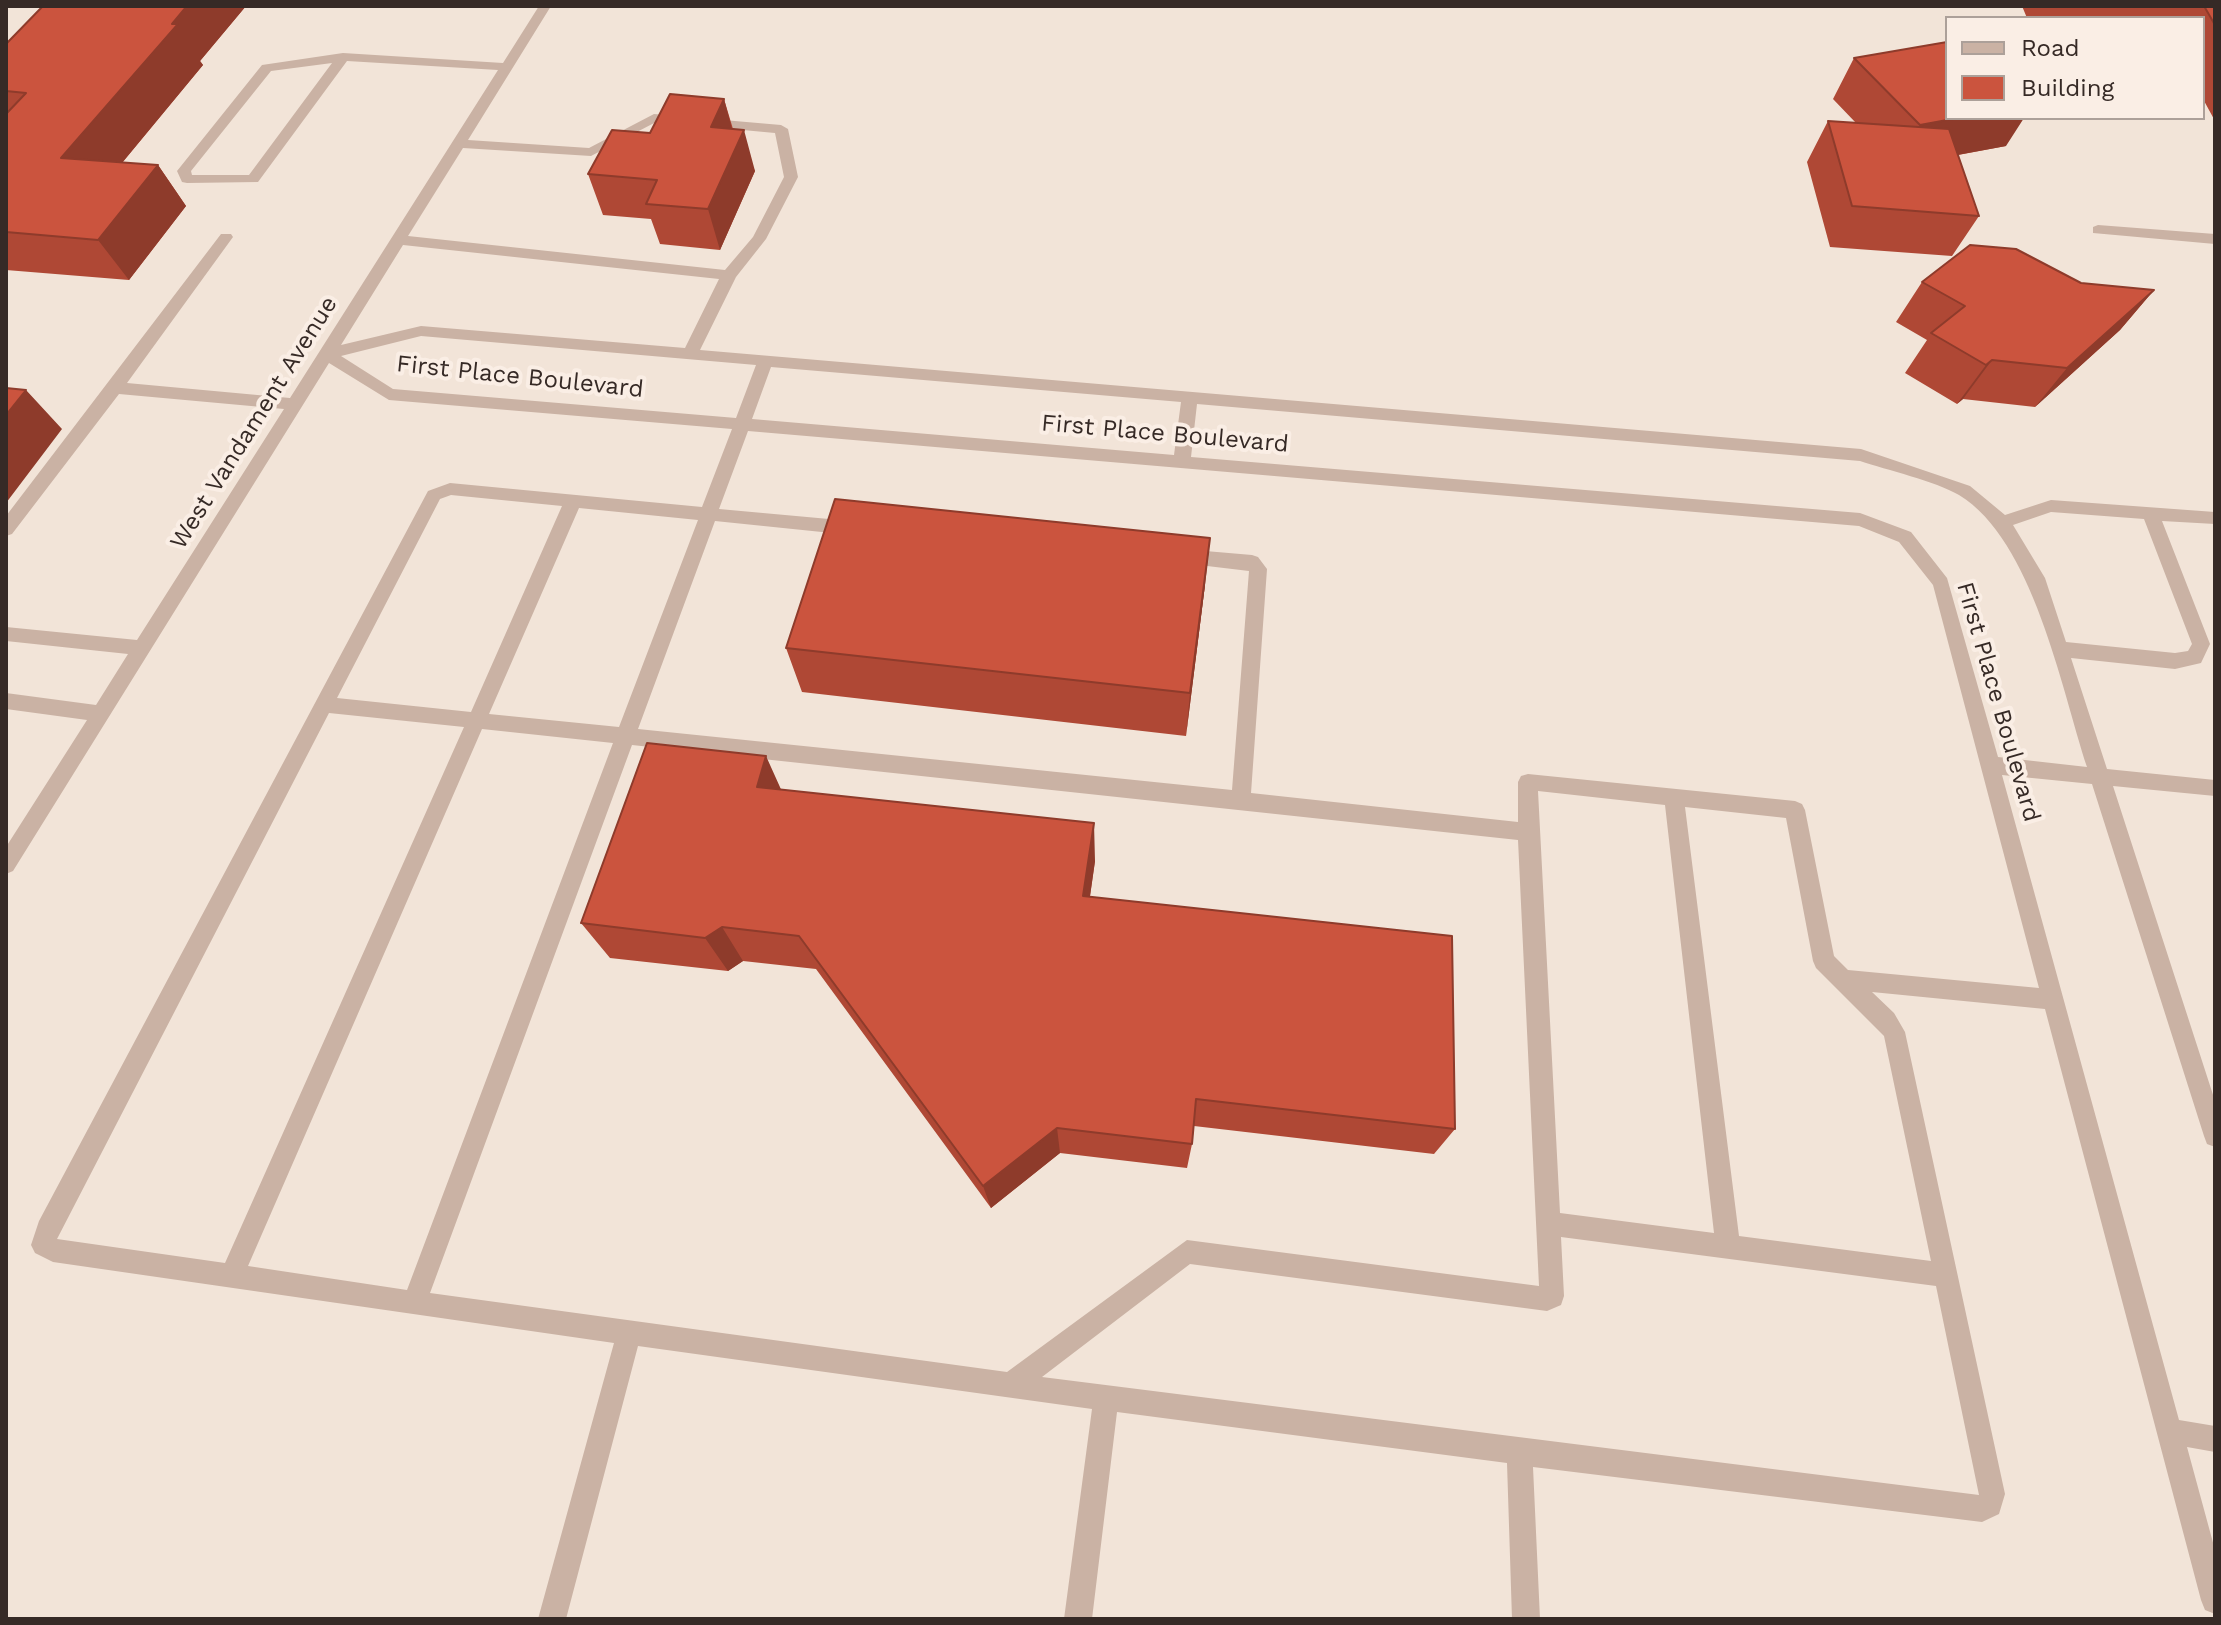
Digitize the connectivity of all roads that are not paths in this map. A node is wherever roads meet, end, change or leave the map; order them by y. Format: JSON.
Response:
{"nodes":[{"id":1,"x":545,"y":6,"type":"edge"},
{"id":2,"x":343,"y":57,"type":"junction"},
{"id":3,"x":506,"y":67,"type":"junction"},
{"id":4,"x":458,"y":144,"type":"junction"},
{"id":5,"x":2098,"y":230,"type":"dead end"},
{"id":6,"x":226,"y":237,"type":"dead end"},
{"id":7,"x":2215,"y":239,"type":"edge"},
{"id":8,"x":397,"y":240,"type":"junction"},
{"id":9,"x":729,"y":275,"type":"junction"},
{"id":10,"x":326,"y":354,"type":"junction"},
{"id":11,"x":690,"y":354,"type":"junction"},
{"id":12,"x":766,"y":360,"type":"junction"},
{"id":13,"x":115,"y":388,"type":"junction"},
{"id":14,"x":1190,"y":397,"type":"junction"},
{"id":15,"x":294,"y":404,"type":"junction"},
{"id":16,"x":741,"y":424,"type":"junction"},
{"id":17,"x":1182,"y":462,"type":"junction"},
{"id":18,"x":573,"y":502,"type":"junction"},
{"id":19,"x":2150,"y":512,"type":"junction"},
{"id":20,"x":708,"y":515,"type":"junction"},
{"id":21,"x":2215,"y":518,"type":"edge"},
{"id":22,"x":2002,"y":522,"type":"junction"},
{"id":23,"x":6,"y":529,"type":"edge"},
{"id":24,"x":879,"y":530,"type":"edge"},
{"id":25,"x":1159,"y":554,"type":"edge"},
{"id":26,"x":6,"y":634,"type":"edge"},
{"id":27,"x":142,"y":648,"type":"junction"},
{"id":28,"x":2059,"y":649,"type":"junction"},
{"id":29,"x":6,"y":701,"type":"edge"},
{"id":30,"x":325,"y":705,"type":"junction"},
{"id":31,"x":101,"y":714,"type":"junction"},
{"id":32,"x":475,"y":721,"type":"junction"},
{"id":33,"x":624,"y":738,"type":"junction"},
{"id":34,"x":1990,"y":765,"type":"junction"},
{"id":35,"x":2099,"y":776,"type":"junction"},
{"id":36,"x":2215,"y":788,"type":"edge"},
{"id":37,"x":1674,"y":797,"type":"junction"},
{"id":38,"x":1241,"y":800,"type":"junction"},
{"id":39,"x":1528,"y":832,"type":"junction"},
{"id":40,"x":6,"y":865,"type":"edge"},
{"id":41,"x":1842,"y":979,"type":"junction"},
{"id":42,"x":2053,"y":1000,"type":"junction"},
{"id":43,"x":2215,"y":1136,"type":"edge"},
{"id":44,"x":1549,"y":1224,"type":"junction"},
{"id":45,"x":1728,"y":1247,"type":"junction"},
{"id":46,"x":1945,"y":1275,"type":"junction"},
{"id":47,"x":231,"y":1277,"type":"junction"},
{"id":48,"x":414,"y":1303,"type":"junction"},
{"id":49,"x":629,"y":1333,"type":"junction"},
{"id":50,"x":1010,"y":1385,"type":"junction"},
{"id":51,"x":1106,"y":1398,"type":"junction"},
{"id":52,"x":2169,"y":1431,"type":"junction"},
{"id":53,"x":2215,"y":1439,"type":"edge"},
{"id":54,"x":1520,"y":1452,"type":"junction"},
{"id":55,"x":2215,"y":1600,"type":"edge"},
{"id":56,"x":552,"y":1619,"type":"edge"},
{"id":57,"x":1078,"y":1619,"type":"edge"},
{"id":58,"x":1526,"y":1619,"type":"edge"}],
"edges":[{"from":1,"to":3,"type":"street","name":"West Vandament Avenue"},
{"from":2,"to":2,"type":"street"},
{"from":2,"to":3,"type":"street"},
{"from":3,"to":4,"type":"street","name":"West Vandament Avenue"},
{"from":4,"to":8,"type":"street","name":"West Vandament Avenue"},
{"from":4,"to":9,"type":"street"},
{"from":5,"to":7,"type":"street"},
{"from":6,"to":13,"type":"street"},
{"from":8,"to":9,"type":"street"},
{"from":8,"to":10,"type":"street","name":"West Vandament Avenue"},
{"from":9,"to":11,"type":"street"},
{"from":10,"to":11,"type":"street","name":"First Place Boulevard"},
{"from":10,"to":15,"type":"street","name":"West Vandament Avenue"},
{"from":10,"to":16,"type":"street","name":"First Place Boulevard"},
{"from":11,"to":12,"type":"street","name":"First Place Boulevard"},
{"from":12,"to":14,"type":"street","name":"First Place Boulevard"},
{"from":12,"to":16,"type":"street"},
{"from":13,"to":15,"type":"street"},
{"from":13,"to":23,"type":"street"},
{"from":14,"to":17,"type":"street"},
{"from":14,"to":22,"type":"street","name":"First Place Boulevard"},
{"from":15,"to":27,"type":"street","name":"West Vandament Avenue"},
{"from":16,"to":17,"type":"street","name":"First Place Boulevard"},
{"from":16,"to":20,"type":"street"},
{"from":17,"to":34,"type":"street","name":"First Place Boulevard"},
{"from":18,"to":20,"type":"street"},
{"from":18,"to":30,"type":"street"},
{"from":18,"to":32,"type":"street"},
{"from":19,"to":21,"type":"street"},
{"from":19,"to":22,"type":"street"},
{"from":19,"to":28,"type":"street"},
{"from":20,"to":24,"type":"street"},
{"from":20,"to":33,"type":"street"},
{"from":22,"to":28,"type":"street","name":"First Place Boulevard"},
{"from":25,"to":38,"type":"street"},
{"from":26,"to":27,"type":"street"},
{"from":27,"to":31,"type":"street","name":"West Vandament Avenue"},
{"from":28,"to":35,"type":"street","name":"First Place Boulevard"},
{"from":29,"to":31,"type":"street"},
{"from":30,"to":32,"type":"street"},
{"from":30,"to":47,"type":"street"},
{"from":31,"to":40,"type":"street","name":"West Vandament Avenue"},
{"from":32,"to":33,"type":"street"},
{"from":32,"to":47,"type":"street"},
{"from":33,"to":38,"type":"street"},
{"from":33,"to":48,"type":"street"},
{"from":34,"to":35,"type":"street"},
{"from":34,"to":42,"type":"street","name":"First Place Boulevard"},
{"from":35,"to":36,"type":"street"},
{"from":35,"to":43,"type":"street","name":"First Place Boulevard"},
{"from":37,"to":39,"type":"street"},
{"from":37,"to":41,"type":"street"},
{"from":37,"to":45,"type":"street"},
{"from":38,"to":39,"type":"street"},
{"from":39,"to":44,"type":"street"},
{"from":41,"to":42,"type":"street"},
{"from":41,"to":46,"type":"street"},
{"from":42,"to":52,"type":"street","name":"First Place Boulevard"},
{"from":44,"to":45,"type":"street"},
{"from":44,"to":50,"type":"street"},
{"from":45,"to":46,"type":"street"},
{"from":46,"to":54,"type":"street"},
{"from":47,"to":48,"type":"street"},
{"from":48,"to":49,"type":"street"},
{"from":49,"to":50,"type":"street"},
{"from":49,"to":56,"type":"street"},
{"from":50,"to":51,"type":"street"},
{"from":51,"to":54,"type":"street"},
{"from":51,"to":57,"type":"street"},
{"from":52,"to":53,"type":"street"},
{"from":52,"to":55,"type":"street","name":"First Place Boulevard"},
{"from":54,"to":58,"type":"street"}]}
